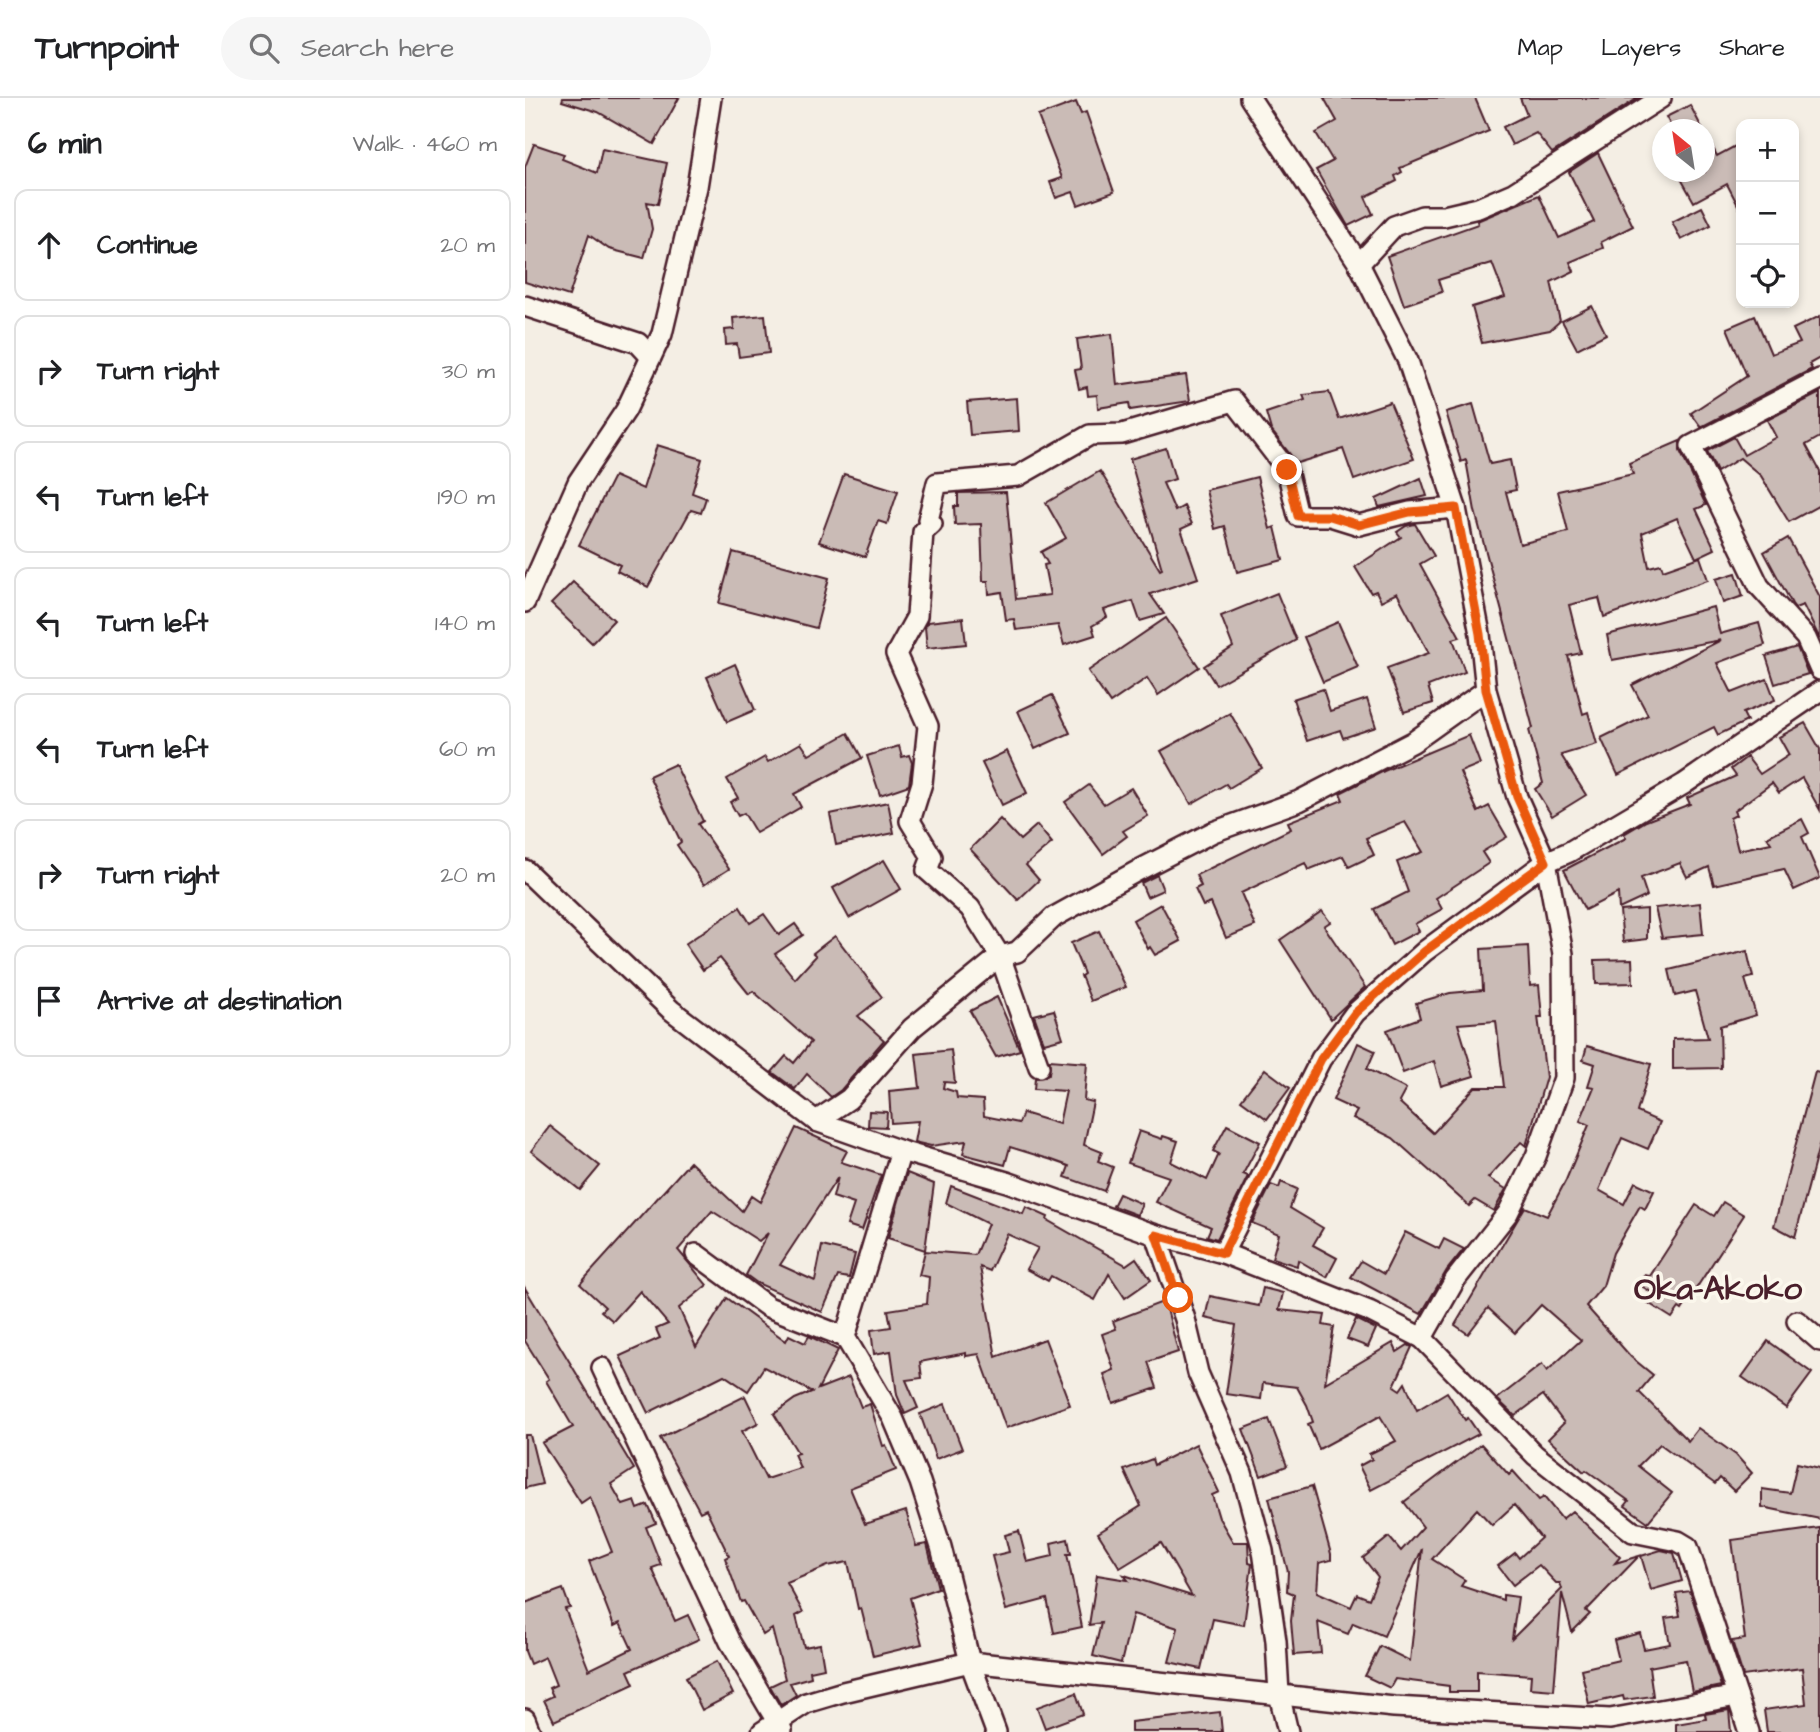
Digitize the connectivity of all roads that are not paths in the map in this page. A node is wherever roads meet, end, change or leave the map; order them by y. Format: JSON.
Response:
{"nodes":[{"id":1,"x":711,"y":98,"type":"edge"},
{"id":2,"x":1250,"y":98,"type":"edge"},
{"id":3,"x":1661,"y":98,"type":"edge"},
{"id":4,"x":1359,"y":264,"type":"junction"},
{"id":5,"x":525,"y":306,"type":"edge"},
{"id":6,"x":651,"y":357,"type":"junction"},
{"id":7,"x":1820,"y":379,"type":"edge"},
{"id":8,"x":1456,"y":508,"type":"junction"},
{"id":9,"x":525,"y":602,"type":"edge"},
{"id":10,"x":1820,"y":670,"type":"edge"},
{"id":11,"x":1486,"y":690,"type":"junction"},
{"id":12,"x":1820,"y":691,"type":"edge"},
{"id":13,"x":1546,"y":862,"type":"junction"},
{"id":14,"x":525,"y":870,"type":"edge"},
{"id":15,"x":1000,"y":956,"type":"junction"},
{"id":16,"x":1039,"y":1067,"type":"dead end"},
{"id":17,"x":816,"y":1121,"type":"junction"},
{"id":18,"x":901,"y":1151,"type":"junction"},
{"id":19,"x":1156,"y":1235,"type":"junction"},
{"id":20,"x":1223,"y":1253,"type":"junction"},
{"id":21,"x":696,"y":1254,"type":"dead end"},
{"id":22,"x":1797,"y":1321,"type":"dead end"},
{"id":23,"x":845,"y":1337,"type":"junction"},
{"id":24,"x":1422,"y":1338,"type":"junction"},
{"id":25,"x":1820,"y":1341,"type":"edge"},
{"id":26,"x":602,"y":1368,"type":"dead end"},
{"id":27,"x":970,"y":1662,"type":"junction"},
{"id":28,"x":1279,"y":1694,"type":"junction"},
{"id":29,"x":1737,"y":1696,"type":"junction"},
{"id":30,"x":525,"y":1719,"type":"edge"},
{"id":31,"x":774,"y":1729,"type":"edge"},
{"id":32,"x":530,"y":1732,"type":"edge"},
{"id":33,"x":996,"y":1732,"type":"edge"},
{"id":34,"x":1288,"y":1732,"type":"edge"},
{"id":35,"x":1749,"y":1732,"type":"edge"}],
"edges":[{"from":1,"to":6,"type":"street"},
{"from":2,"to":4,"type":"street"},
{"from":3,"to":4,"type":"street"},
{"from":4,"to":8,"type":"street"},
{"from":5,"to":6,"type":"street"},
{"from":6,"to":9,"type":"street"},
{"from":7,"to":10,"type":"street"},
{"from":8,"to":11,"type":"street"},
{"from":8,"to":15,"type":"street"},
{"from":11,"to":13,"type":"street"},
{"from":11,"to":15,"type":"street"},
{"from":12,"to":13,"type":"street"},
{"from":13,"to":20,"type":"street"},
{"from":13,"to":24,"type":"street"},
{"from":14,"to":17,"type":"street"},
{"from":15,"to":16,"type":"street"},
{"from":15,"to":17,"type":"street"},
{"from":17,"to":18,"type":"street"},
{"from":18,"to":19,"type":"street"},
{"from":18,"to":23,"type":"street"},
{"from":19,"to":20,"type":"street"},
{"from":19,"to":28,"type":"street"},
{"from":20,"to":24,"type":"street"},
{"from":21,"to":23,"type":"street"},
{"from":22,"to":25,"type":"street"},
{"from":23,"to":27,"type":"street"},
{"from":24,"to":29,"type":"street"},
{"from":26,"to":31,"type":"street"},
{"from":27,"to":28,"type":"street"},
{"from":27,"to":31,"type":"street"},
{"from":27,"to":33,"type":"street"},
{"from":28,"to":29,"type":"street"},
{"from":28,"to":34,"type":"street"},
{"from":29,"to":35,"type":"street"},
{"from":30,"to":32,"type":"street"}]}
